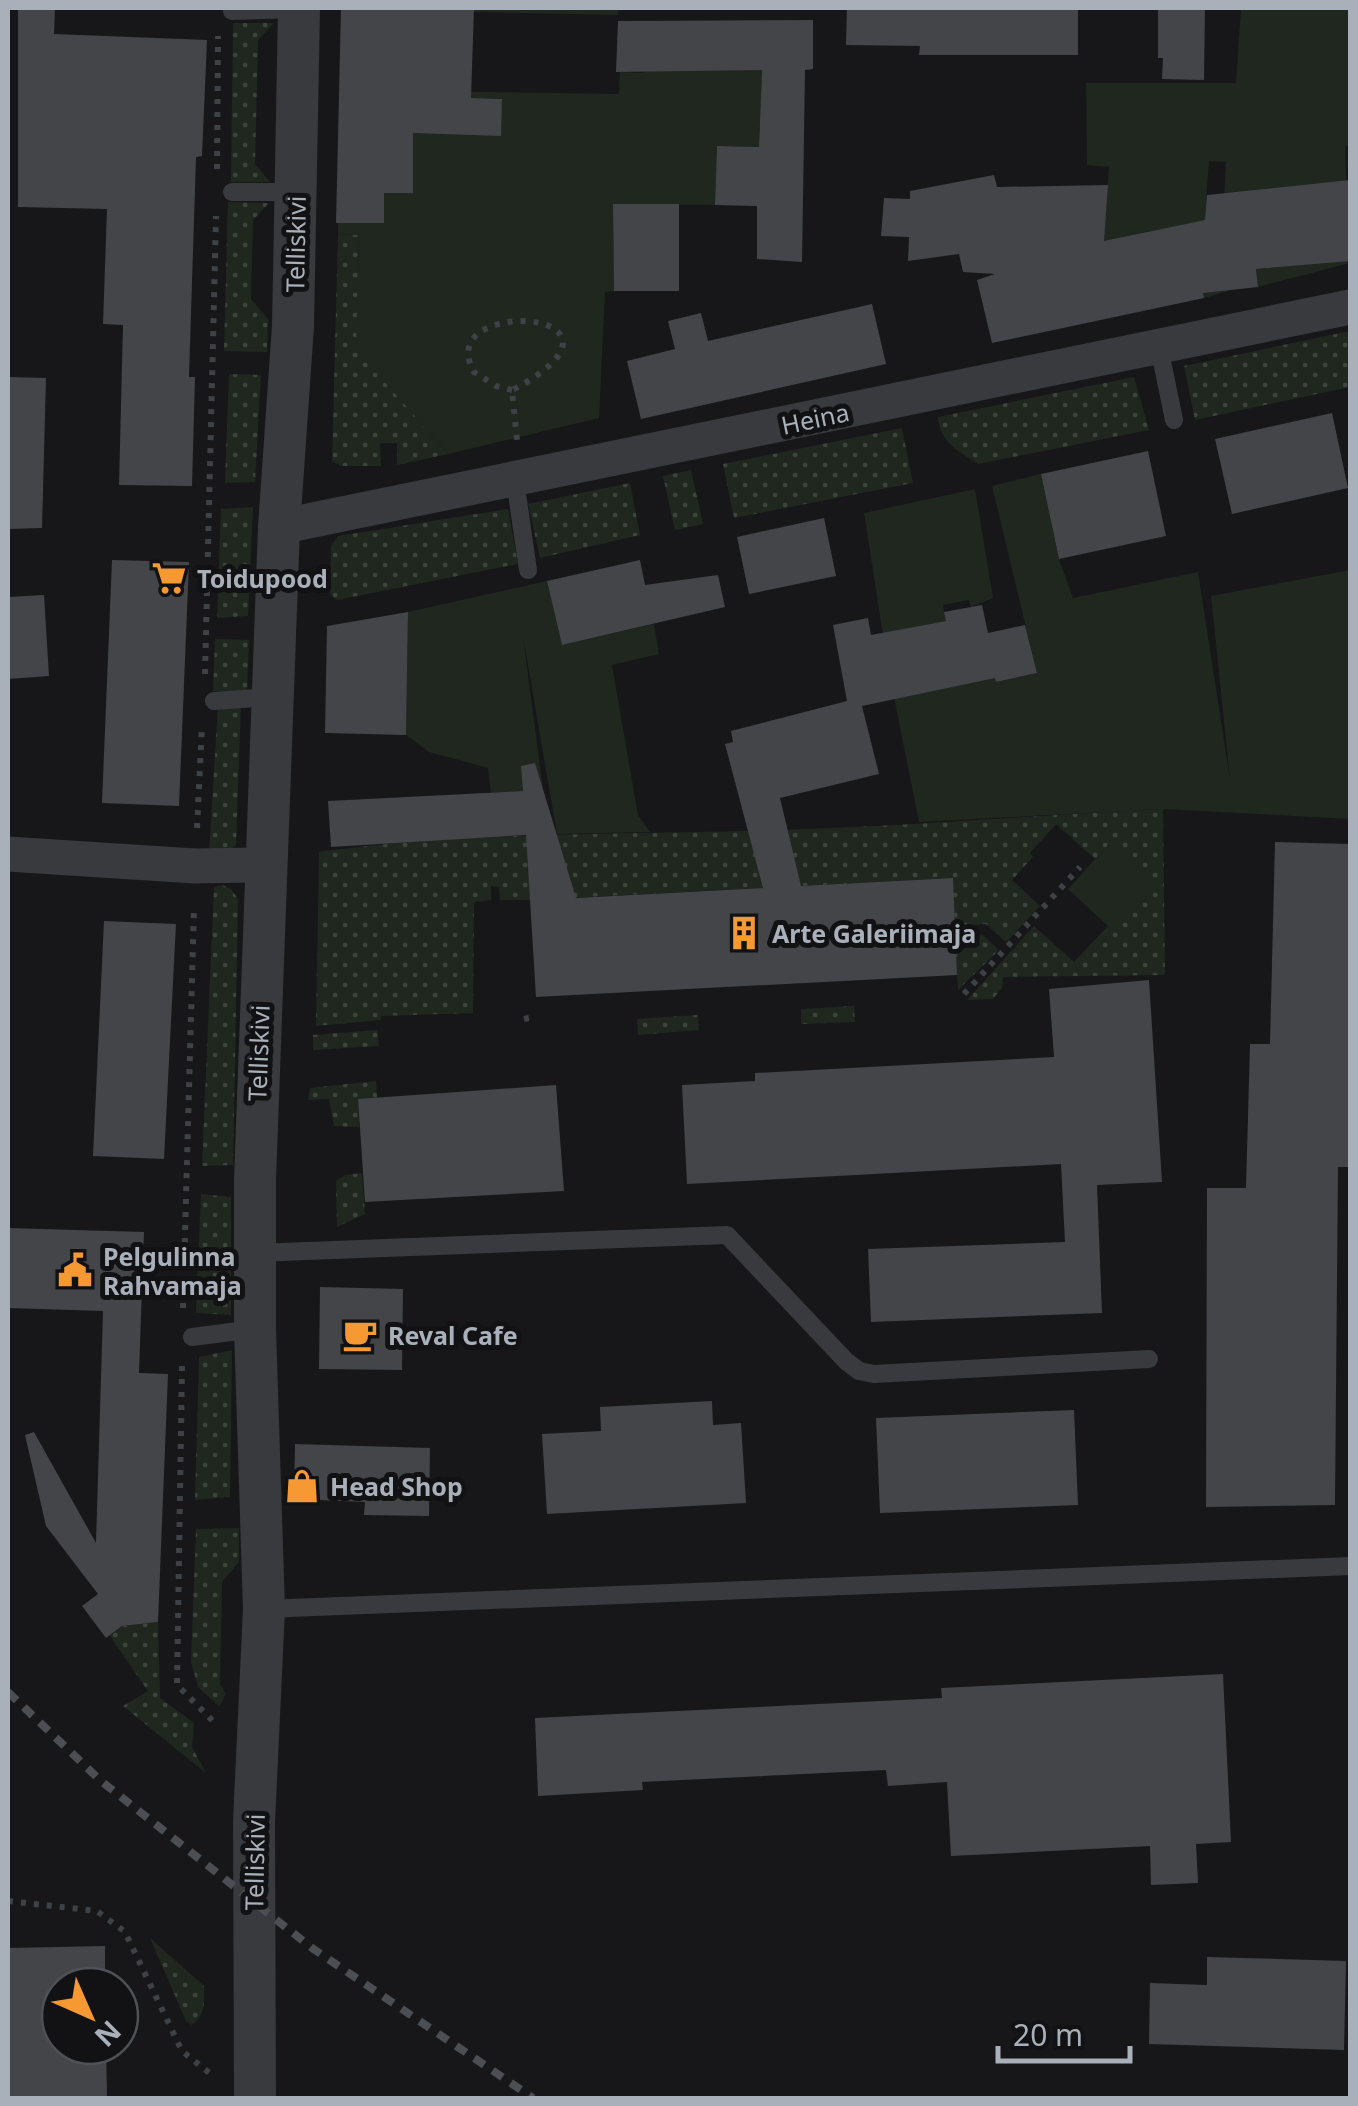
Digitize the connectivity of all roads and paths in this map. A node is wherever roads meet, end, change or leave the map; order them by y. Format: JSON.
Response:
{"nodes":[{"id":1,"x":299,"y":8,"type":"edge"},
{"id":2,"x":225,"y":16,"type":"joint"},
{"id":3,"x":224,"y":188,"type":"joint"},
{"id":4,"x":296,"y":192,"type":"junction"},
{"id":5,"x":216,"y":212,"type":"dead end"},
{"id":6,"x":1350,"y":307,"type":"edge"},
{"id":7,"x":1158,"y":346,"type":"junction"},
{"id":8,"x":512,"y":390,"type":"junction"},
{"id":9,"x":1174,"y":420,"type":"dead end"},
{"id":10,"x":517,"y":437,"type":"dead end"},
{"id":11,"x":515,"y":480,"type":"junction"},
{"id":12,"x":279,"y":528,"type":"junction"},
{"id":13,"x":528,"y":570,"type":"dead end"},
{"id":14,"x":209,"y":694,"type":"joint"},
{"id":15,"x":272,"y":696,"type":"junction"},
{"id":16,"x":203,"y":720,"type":"dead end"},
{"id":17,"x":8,"y":854,"type":"edge"},
{"id":18,"x":264,"y":865,"type":"junction"},
{"id":19,"x":195,"y":866,"type":"junction"},
{"id":20,"x":1080,"y":868,"type":"dead end"},
{"id":21,"x":964,"y":994,"type":"dead end"},
{"id":22,"x":254,"y":1253,"type":"junction"},
{"id":23,"x":182,"y":1313,"type":"dead end"},
{"id":24,"x":255,"y":1329,"type":"junction"},
{"id":25,"x":192,"y":1336,"type":"dead end"},
{"id":26,"x":1149,"y":1359,"type":"dead end"},
{"id":27,"x":182,"y":1364,"type":"dead end"},
{"id":28,"x":1350,"y":1566,"type":"edge"},
{"id":29,"x":264,"y":1609,"type":"junction"},
{"id":30,"x":226,"y":1733,"type":"dead end"},
{"id":31,"x":8,"y":1901,"type":"edge"},
{"id":32,"x":217,"y":2060,"type":"dead end"},
{"id":33,"x":254,"y":2098,"type":"edge"}],
"edges":[{"from":1,"to":2,"type":"lane"},
{"from":1,"to":4,"type":"street","name":"Telliskivi"},
{"from":2,"to":3,"type":"path"},
{"from":3,"to":4,"type":"lane"},
{"from":4,"to":12,"type":"street","name":"Telliskivi"},
{"from":5,"to":14,"type":"path"},
{"from":6,"to":7,"type":"street","name":"Heina"},
{"from":7,"to":9,"type":"lane"},
{"from":7,"to":11,"type":"street","name":"Heina"},
{"from":8,"to":8,"type":"path"},
{"from":8,"to":10,"type":"path"},
{"from":11,"to":12,"type":"street","name":"Heina"},
{"from":11,"to":13,"type":"lane"},
{"from":12,"to":15,"type":"street","name":"Telliskivi"},
{"from":14,"to":15,"type":"lane"},
{"from":15,"to":18,"type":"street","name":"Telliskivi"},
{"from":16,"to":19,"type":"path"},
{"from":17,"to":19,"type":"street"},
{"from":18,"to":19,"type":"street"},
{"from":18,"to":22,"type":"street","name":"Telliskivi"},
{"from":19,"to":23,"type":"path"},
{"from":20,"to":21,"type":"path"},
{"from":22,"to":24,"type":"street","name":"Telliskivi"},
{"from":22,"to":26,"type":"lane"},
{"from":24,"to":25,"type":"lane"},
{"from":24,"to":29,"type":"street","name":"Telliskivi"},
{"from":27,"to":30,"type":"path"},
{"from":28,"to":29,"type":"lane"},
{"from":29,"to":33,"type":"street","name":"Telliskivi"},
{"from":31,"to":32,"type":"path"}]}
